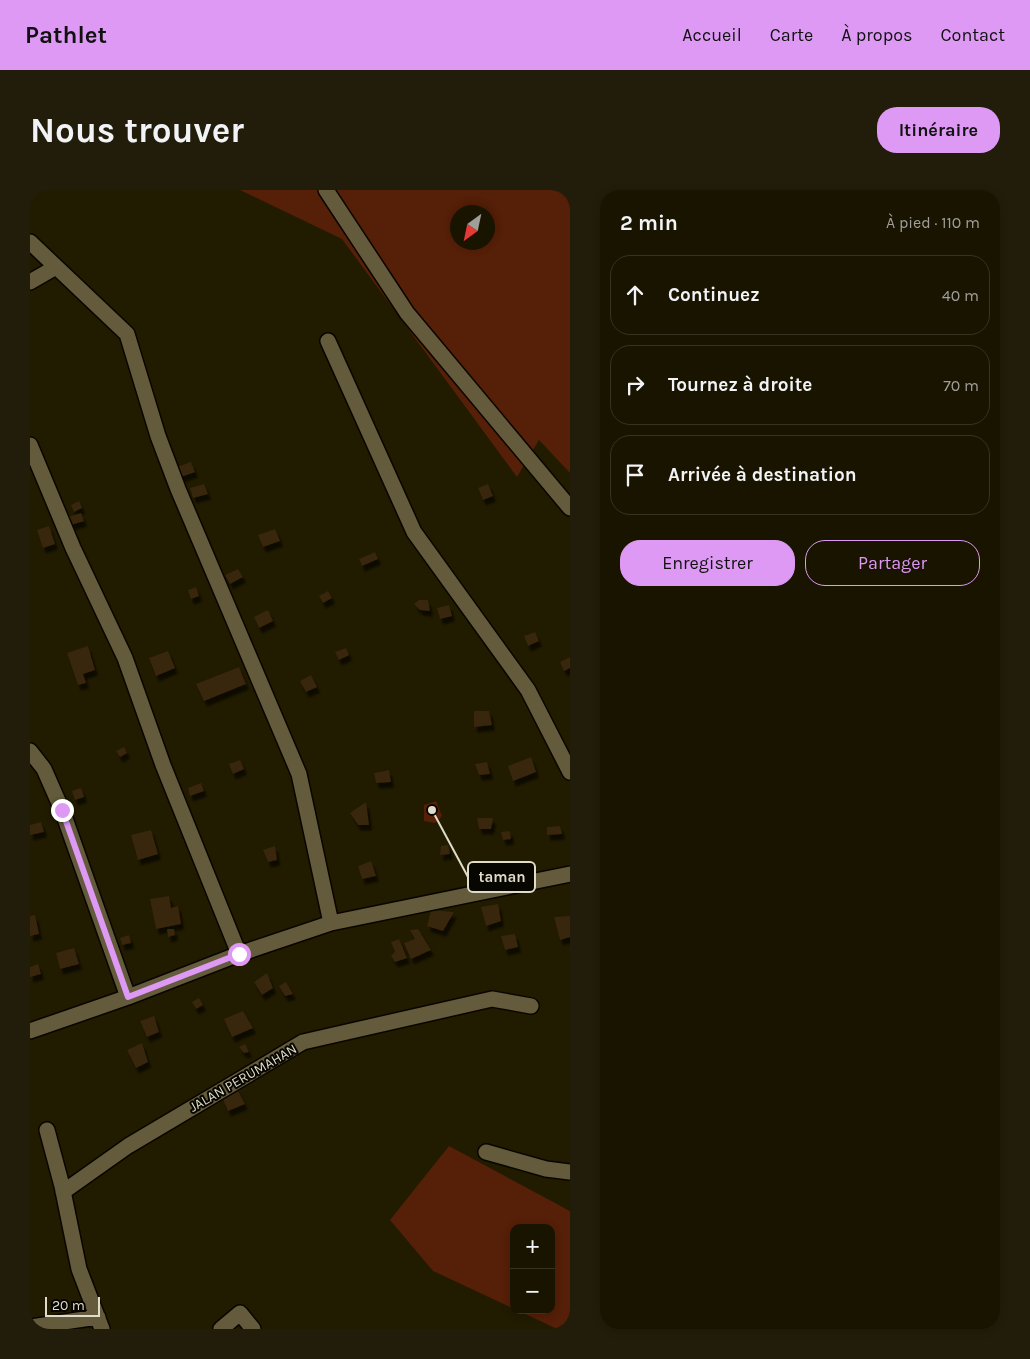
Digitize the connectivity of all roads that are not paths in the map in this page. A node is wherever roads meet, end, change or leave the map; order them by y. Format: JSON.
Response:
{"nodes":[{"id":1,"x":326,"y":190,"type":"edge"},
{"id":2,"x":30,"y":242,"type":"edge"},
{"id":3,"x":56,"y":267,"type":"junction"},
{"id":4,"x":30,"y":282,"type":"edge"},
{"id":5,"x":328,"y":341,"type":"dead end"},
{"id":6,"x":30,"y":446,"type":"edge"},
{"id":7,"x":570,"y":508,"type":"edge"},
{"id":8,"x":30,"y":751,"type":"edge"},
{"id":9,"x":570,"y":772,"type":"edge"},
{"id":10,"x":570,"y":874,"type":"edge"},
{"id":11,"x":331,"y":923,"type":"junction"},
{"id":12,"x":239,"y":954,"type":"junction"},
{"id":13,"x":128,"y":997,"type":"junction"},
{"id":14,"x":531,"y":1006,"type":"dead end"},
{"id":15,"x":30,"y":1031,"type":"edge"},
{"id":16,"x":47,"y":1130,"type":"dead end"},
{"id":17,"x":486,"y":1152,"type":"dead end"},
{"id":18,"x":570,"y":1172,"type":"edge"},
{"id":19,"x":63,"y":1192,"type":"junction"},
{"id":20,"x":100,"y":1323,"type":"edge"},
{"id":21,"x":30,"y":1327,"type":"edge"},
{"id":22,"x":221,"y":1329,"type":"edge"},
{"id":23,"x":253,"y":1329,"type":"edge"}],
"edges":[{"from":1,"to":7,"type":"street"},
{"from":2,"to":3,"type":"street"},
{"from":3,"to":4,"type":"street"},
{"from":3,"to":11,"type":"street"},
{"from":5,"to":9,"type":"street"},
{"from":6,"to":12,"type":"street"},
{"from":8,"to":13,"type":"street"},
{"from":10,"to":11,"type":"street"},
{"from":11,"to":12,"type":"street"},
{"from":12,"to":13,"type":"street"},
{"from":13,"to":15,"type":"street"},
{"from":14,"to":19,"type":"street","name":"JALAN PERUMAHAN"},
{"from":16,"to":19,"type":"street"},
{"from":17,"to":18,"type":"street"},
{"from":19,"to":20,"type":"street"},
{"from":20,"to":21,"type":"street"},
{"from":22,"to":23,"type":"street"}]}
